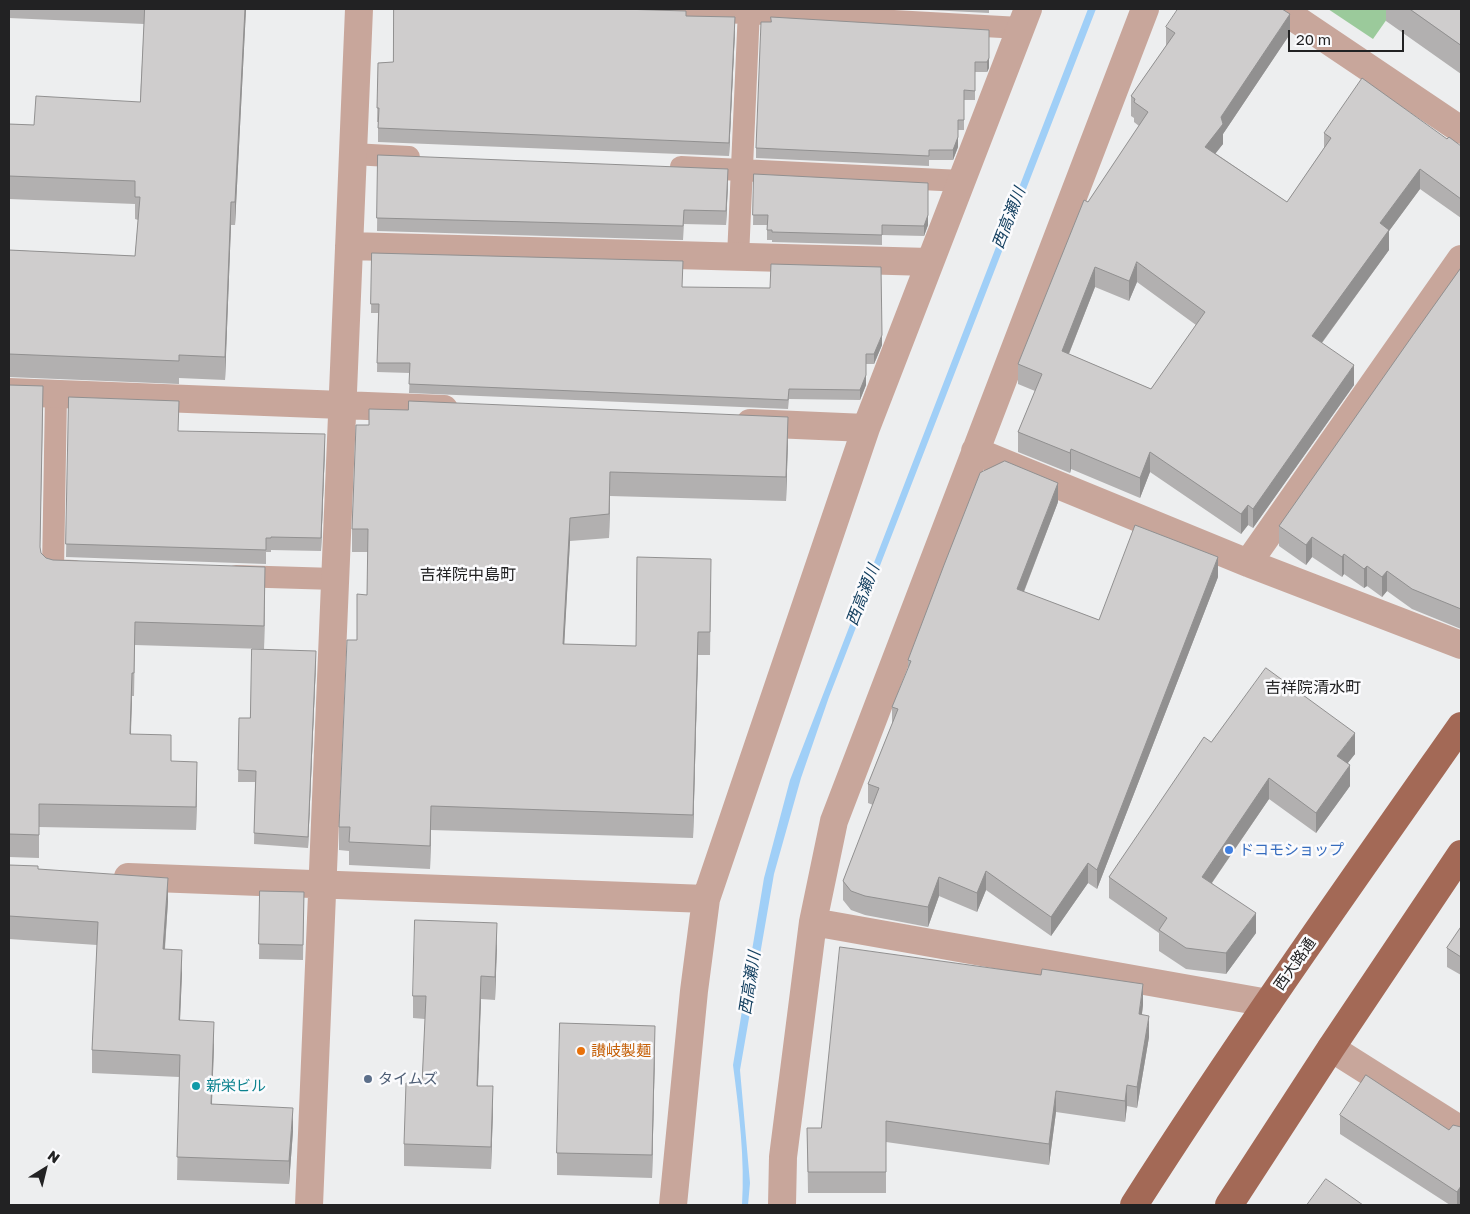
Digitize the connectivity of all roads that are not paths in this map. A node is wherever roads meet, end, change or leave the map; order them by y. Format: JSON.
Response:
{"nodes":[{"id":1,"x":359,"y":9,"type":"edge"},
{"id":2,"x":604,"y":9,"type":"edge"},
{"id":3,"x":1145,"y":9,"type":"edge"},
{"id":4,"x":1281,"y":9,"type":"edge"},
{"id":5,"x":749,"y":11,"type":"edge"},
{"id":6,"x":1024,"y":18,"type":"edge"},
{"id":7,"x":1461,"y":130,"type":"edge"},
{"id":8,"x":352,"y":154,"type":"junction"},
{"id":9,"x":432,"y":158,"type":"edge"},
{"id":10,"x":662,"y":167,"type":"edge"},
{"id":11,"x":742,"y":170,"type":"junction"},
{"id":12,"x":961,"y":182,"type":"junction"},
{"id":13,"x":348,"y":246,"type":"junction"},
{"id":14,"x":738,"y":257,"type":"junction"},
{"id":15,"x":1461,"y":259,"type":"edge"},
{"id":16,"x":930,"y":262,"type":"junction"},
{"id":17,"x":9,"y":392,"type":"edge"},
{"id":18,"x":56,"y":394,"type":"junction"},
{"id":19,"x":342,"y":405,"type":"junction"},
{"id":20,"x":470,"y":411,"type":"edge"},
{"id":21,"x":727,"y":422,"type":"edge"},
{"id":22,"x":866,"y":428,"type":"junction"},
{"id":23,"x":975,"y":451,"type":"junction"},
{"id":24,"x":1248,"y":563,"type":"junction"},
{"id":25,"x":92,"y":572,"type":"edge"},
{"id":26,"x":218,"y":576,"type":"edge"},
{"id":27,"x":335,"y":579,"type":"junction"},
{"id":28,"x":1461,"y":645,"type":"edge"},
{"id":29,"x":1461,"y":726,"type":"edge"},
{"id":30,"x":1461,"y":854,"type":"edge"},
{"id":31,"x":107,"y":876,"type":"edge"},
{"id":32,"x":323,"y":884,"type":"junction"},
{"id":33,"x":706,"y":899,"type":"junction"},
{"id":34,"x":813,"y":922,"type":"junction"},
{"id":35,"x":1268,"y":1002,"type":"junction"},
{"id":36,"x":1331,"y":1048,"type":"junction"},
{"id":37,"x":1461,"y":1130,"type":"edge"},
{"id":38,"x":309,"y":1205,"type":"edge"},
{"id":39,"x":673,"y":1205,"type":"edge"},
{"id":40,"x":782,"y":1205,"type":"edge"},
{"id":41,"x":1134,"y":1205,"type":"edge"},
{"id":42,"x":1229,"y":1205,"type":"edge"}],
"edges":[{"from":1,"to":8,"type":"street"},
{"from":2,"to":5,"type":"lane"},
{"from":3,"to":23,"type":"street"},
{"from":4,"to":7,"type":"street"},
{"from":5,"to":6,"type":"lane"},
{"from":5,"to":11,"type":"lane"},
{"from":6,"to":12,"type":"street"},
{"from":8,"to":9,"type":"lane"},
{"from":8,"to":13,"type":"street"},
{"from":10,"to":11,"type":"lane"},
{"from":11,"to":12,"type":"lane"},
{"from":11,"to":14,"type":"lane"},
{"from":12,"to":16,"type":"street"},
{"from":13,"to":14,"type":"street"},
{"from":13,"to":19,"type":"street"},
{"from":14,"to":16,"type":"street"},
{"from":15,"to":24,"type":"street"},
{"from":16,"to":22,"type":"street"},
{"from":17,"to":18,"type":"street"},
{"from":18,"to":19,"type":"street"},
{"from":18,"to":25,"type":"lane"},
{"from":19,"to":20,"type":"street"},
{"from":19,"to":27,"type":"street"},
{"from":21,"to":22,"type":"street"},
{"from":22,"to":33,"type":"street"},
{"from":23,"to":24,"type":"street"},
{"from":23,"to":34,"type":"street"},
{"from":24,"to":28,"type":"street"},
{"from":26,"to":27,"type":"lane"},
{"from":27,"to":32,"type":"street"},
{"from":29,"to":35,"type":"main road","name":"西大路通"},
{"from":30,"to":36,"type":"main road"},
{"from":31,"to":32,"type":"street"},
{"from":32,"to":33,"type":"street"},
{"from":32,"to":38,"type":"street"},
{"from":33,"to":39,"type":"street"},
{"from":34,"to":35,"type":"street"},
{"from":34,"to":40,"type":"street"},
{"from":35,"to":41,"type":"main road","name":"西大路通"},
{"from":36,"to":37,"type":"street"},
{"from":36,"to":42,"type":"main road"}]}
